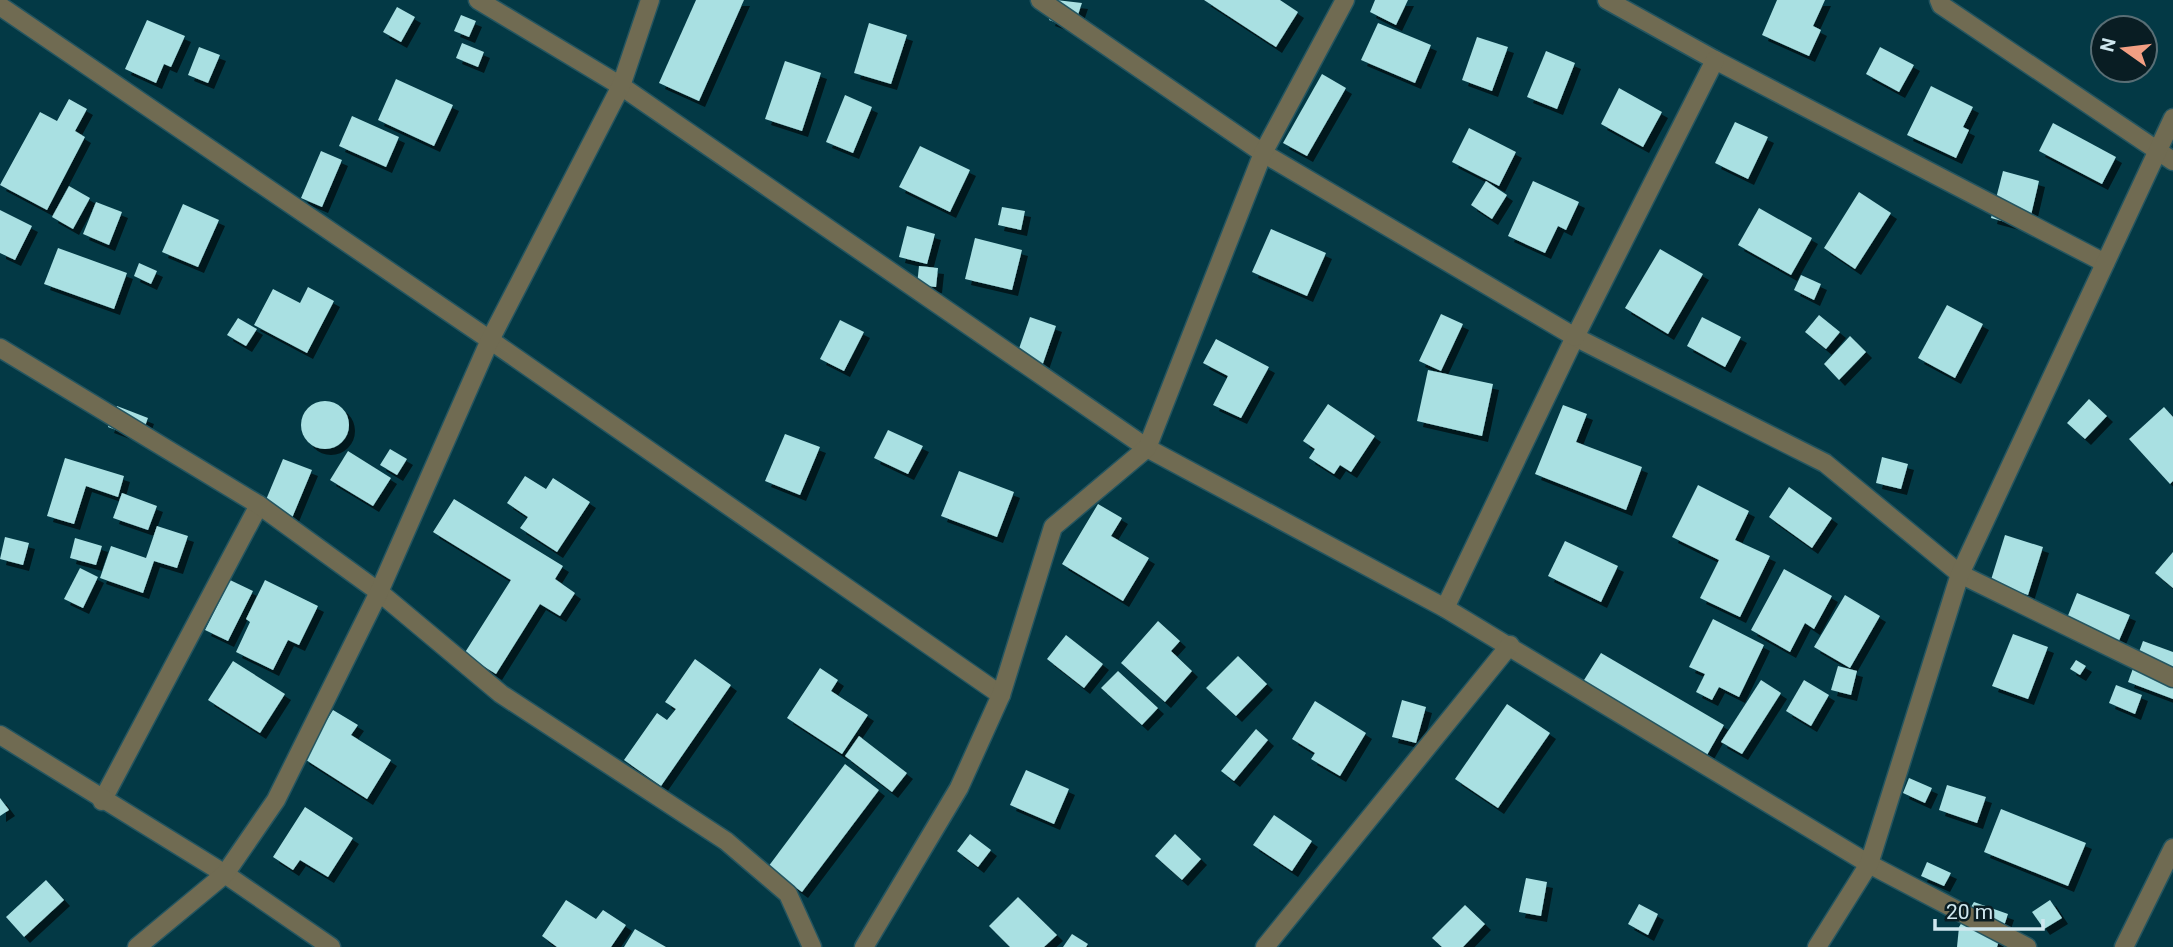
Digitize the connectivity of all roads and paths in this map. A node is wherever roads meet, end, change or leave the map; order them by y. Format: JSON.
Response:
{"nodes":[{"id":1,"x":478,"y":0,"type":"edge"},
{"id":2,"x":650,"y":0,"type":"edge"},
{"id":3,"x":1040,"y":0,"type":"edge"},
{"id":4,"x":1345,"y":0,"type":"edge"},
{"id":5,"x":1607,"y":0,"type":"edge"},
{"id":6,"x":1939,"y":0,"type":"edge"},
{"id":7,"x":0,"y":6,"type":"edge"},
{"id":8,"x":1715,"y":60,"type":"junction"},
{"id":9,"x":621,"y":86,"type":"junction"},
{"id":10,"x":2173,"y":118,"type":"edge"},
{"id":11,"x":2157,"y":151,"type":"junction"},
{"id":12,"x":1263,"y":153,"type":"junction"},
{"id":13,"x":2173,"y":161,"type":"edge"},
{"id":14,"x":2105,"y":263,"type":"junction"},
{"id":15,"x":1575,"y":337,"type":"junction"},
{"id":16,"x":491,"y":340,"type":"junction"},
{"id":17,"x":0,"y":348,"type":"edge"},
{"id":18,"x":1147,"y":448,"type":"junction"},
{"id":19,"x":259,"y":505,"type":"junction"},
{"id":20,"x":1960,"y":574,"type":"junction"},
{"id":21,"x":379,"y":592,"type":"junction"},
{"id":22,"x":1445,"y":608,"type":"junction"},
{"id":23,"x":1510,"y":645,"type":"junction"},
{"id":24,"x":2173,"y":678,"type":"edge"},
{"id":25,"x":1001,"y":695,"type":"junction"},
{"id":26,"x":0,"y":736,"type":"edge"},
{"id":27,"x":102,"y":800,"type":"junction"},
{"id":28,"x":2173,"y":848,"type":"edge"},
{"id":29,"x":1869,"y":864,"type":"junction"},
{"id":30,"x":225,"y":874,"type":"junction"},
{"id":31,"x":137,"y":947,"type":"edge"},
{"id":32,"x":331,"y":947,"type":"edge"},
{"id":33,"x":812,"y":947,"type":"edge"},
{"id":34,"x":864,"y":947,"type":"edge"},
{"id":35,"x":1265,"y":947,"type":"edge"},
{"id":36,"x":1818,"y":947,"type":"edge"},
{"id":37,"x":2027,"y":947,"type":"edge"},
{"id":38,"x":2124,"y":947,"type":"edge"}],
"edges":[{"from":1,"to":9,"type":"street"},
{"from":2,"to":9,"type":"street"},
{"from":3,"to":12,"type":"street"},
{"from":4,"to":12,"type":"street"},
{"from":5,"to":8,"type":"street"},
{"from":6,"to":11,"type":"street"},
{"from":7,"to":16,"type":"street"},
{"from":8,"to":14,"type":"street"},
{"from":8,"to":15,"type":"street"},
{"from":9,"to":16,"type":"street"},
{"from":9,"to":18,"type":"street"},
{"from":10,"to":11,"type":"street"},
{"from":11,"to":13,"type":"street"},
{"from":11,"to":14,"type":"street"},
{"from":12,"to":15,"type":"street"},
{"from":12,"to":18,"type":"street"},
{"from":14,"to":20,"type":"street"},
{"from":15,"to":20,"type":"street"},
{"from":15,"to":22,"type":"street"},
{"from":16,"to":21,"type":"street"},
{"from":16,"to":25,"type":"street"},
{"from":17,"to":19,"type":"street"},
{"from":18,"to":22,"type":"street"},
{"from":18,"to":25,"type":"street"},
{"from":19,"to":21,"type":"street"},
{"from":19,"to":27,"type":"street"},
{"from":20,"to":24,"type":"street"},
{"from":20,"to":29,"type":"street"},
{"from":21,"to":30,"type":"street"},
{"from":21,"to":33,"type":"street"},
{"from":22,"to":23,"type":"street"},
{"from":23,"to":29,"type":"street"},
{"from":23,"to":35,"type":"street"},
{"from":25,"to":34,"type":"street"},
{"from":26,"to":27,"type":"street"},
{"from":27,"to":30,"type":"street"},
{"from":28,"to":38,"type":"street"},
{"from":29,"to":36,"type":"street"},
{"from":29,"to":37,"type":"street"},
{"from":30,"to":31,"type":"street"},
{"from":30,"to":32,"type":"street"}]}
